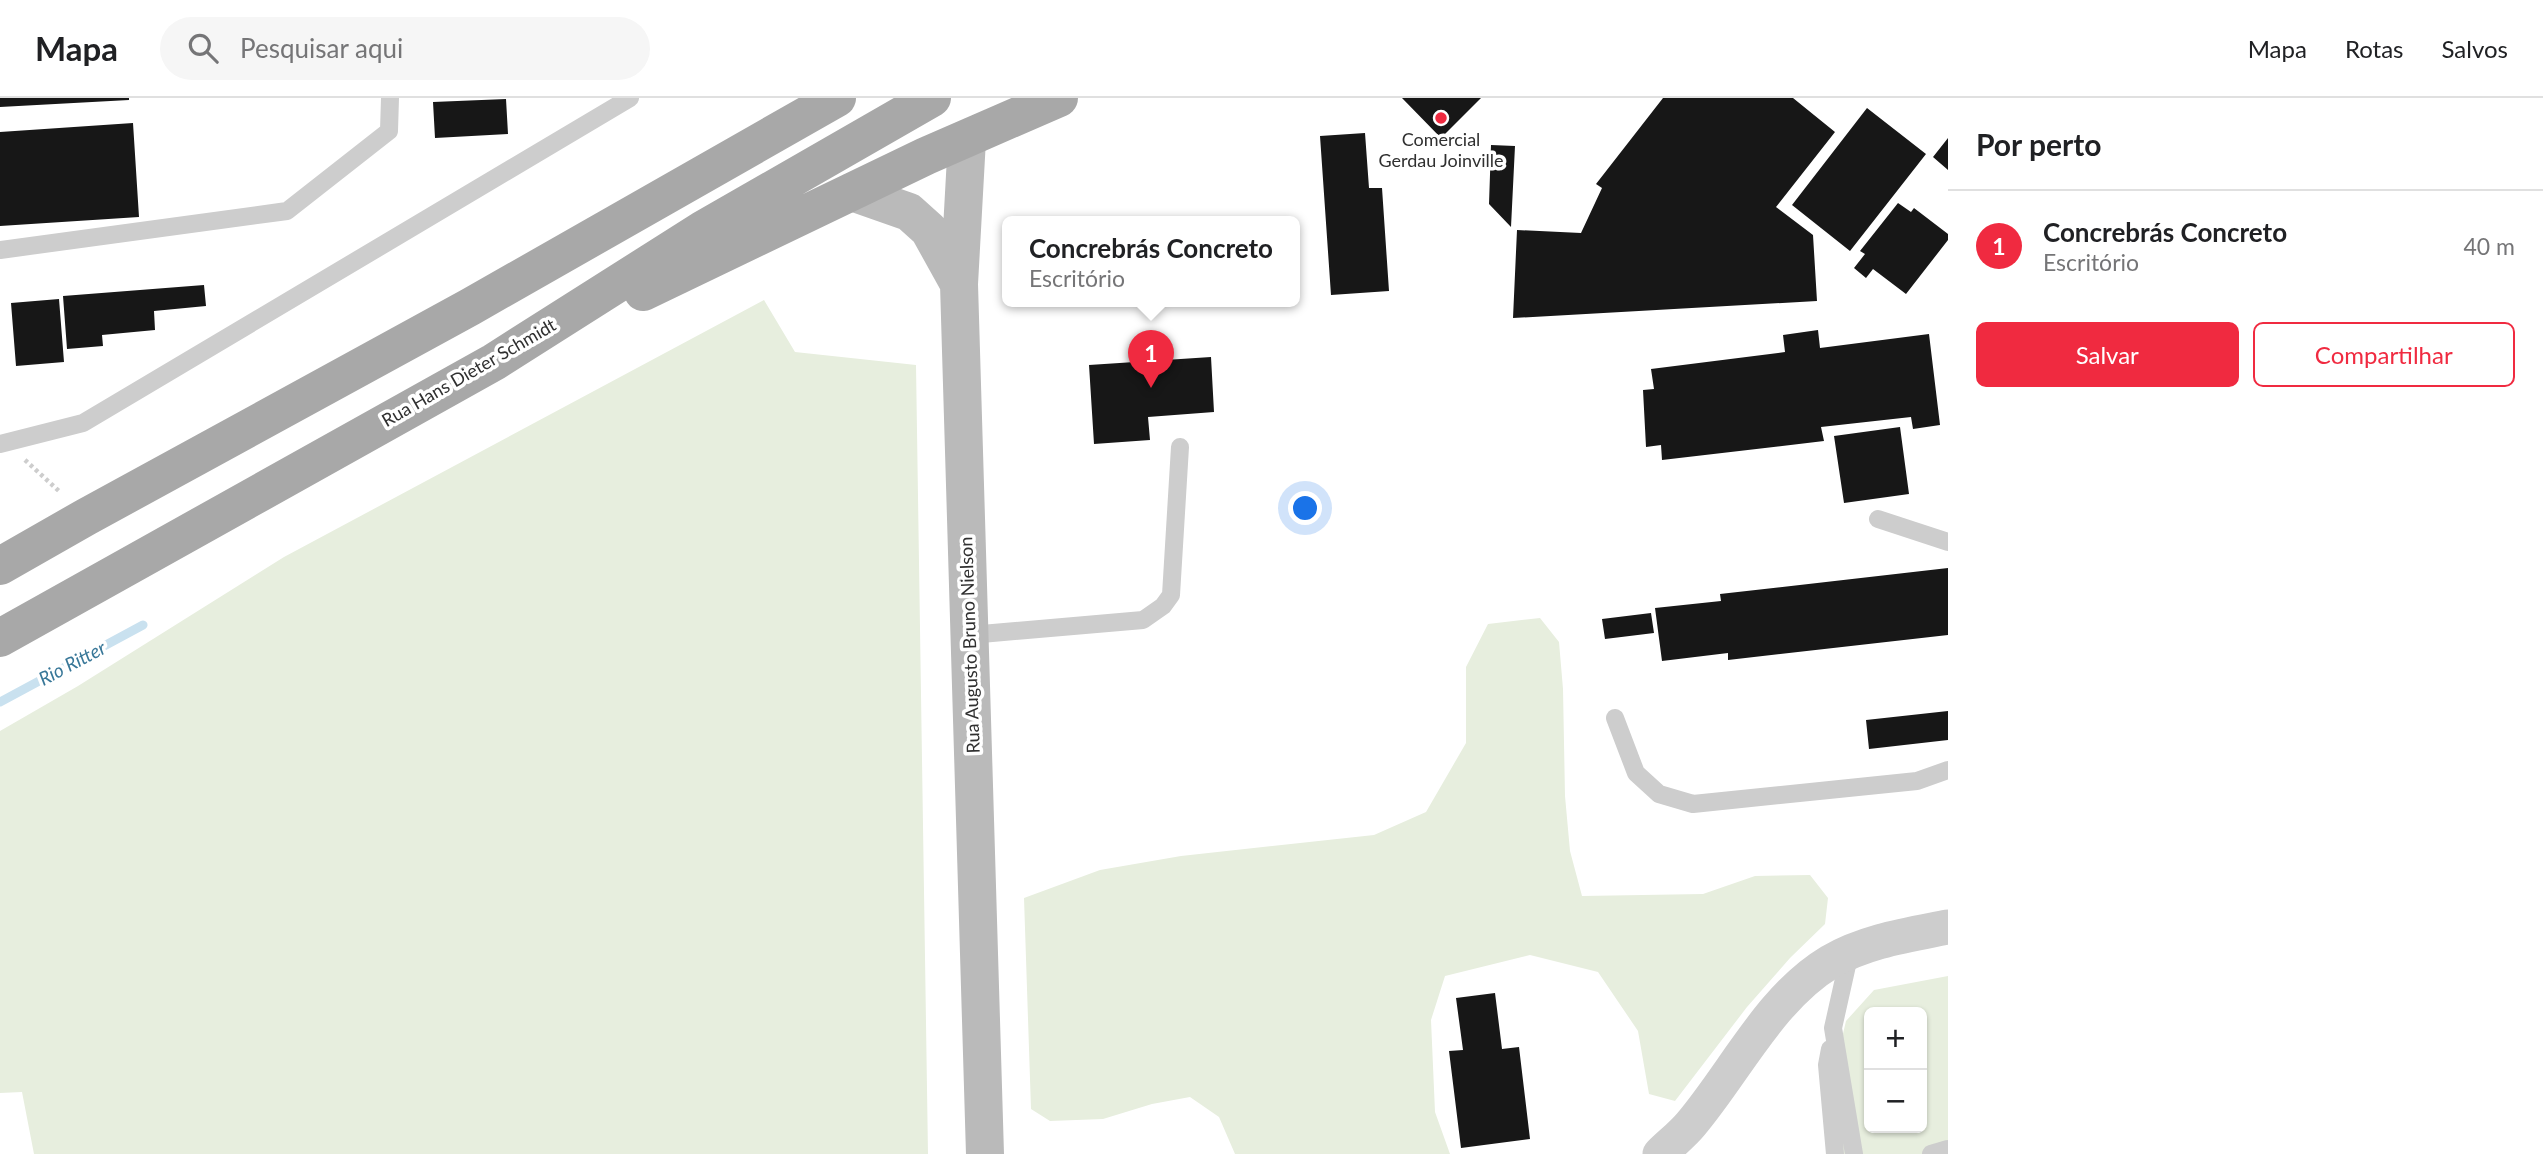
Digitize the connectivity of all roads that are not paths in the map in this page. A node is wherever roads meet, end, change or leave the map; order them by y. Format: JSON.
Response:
{"nodes":[{"id":1,"x":390,"y":98,"type":"edge"},
{"id":2,"x":630,"y":98,"type":"edge"},
{"id":3,"x":792,"y":98,"type":"edge"},
{"id":4,"x":837,"y":98,"type":"edge"},
{"id":5,"x":932,"y":98,"type":"edge"},
{"id":6,"x":1059,"y":98,"type":"edge"},
{"id":7,"x":967,"y":139,"type":"junction"},
{"id":8,"x":852,"y":192,"type":"junction"},
{"id":9,"x":0,"y":250,"type":"edge"},
{"id":10,"x":959,"y":284,"type":"junction"},
{"id":11,"x":470,"y":307,"type":"junction"},
{"id":12,"x":494,"y":362,"type":"junction"},
{"id":13,"x":4,"y":444,"type":"edge"},
{"id":14,"x":1180,"y":447,"type":"dead end"},
{"id":15,"x":1878,"y":519,"type":"dead end"},
{"id":16,"x":1948,"y":542,"type":"edge"},
{"id":17,"x":4,"y":562,"type":"edge"},
{"id":18,"x":970,"y":635,"type":"junction"},
{"id":19,"x":0,"y":638,"type":"edge"},
{"id":20,"x":1615,"y":718,"type":"dead end"},
{"id":21,"x":1948,"y":770,"type":"edge"},
{"id":22,"x":1948,"y":927,"type":"edge"},
{"id":23,"x":1850,"y":952,"type":"junction"},
{"id":24,"x":1833,"y":1028,"type":"junction"},
{"id":25,"x":1948,"y":1149,"type":"edge"},
{"id":26,"x":985,"y":1154,"type":"edge"},
{"id":27,"x":1660,"y":1154,"type":"edge"},
{"id":28,"x":1835,"y":1154,"type":"edge"},
{"id":29,"x":1854,"y":1154,"type":"edge"},
{"id":30,"x":1931,"y":1154,"type":"edge"}],
"edges":[{"from":1,"to":9,"type":"lane"},
{"from":2,"to":13,"type":"lane"},
{"from":3,"to":11,"type":"main road"},
{"from":4,"to":11,"type":"main road"},
{"from":5,"to":12,"type":"main road","name":"Rua Hans Dieter Schmidt"},
{"from":6,"to":7,"type":"main road"},
{"from":7,"to":8,"type":"main road"},
{"from":7,"to":10,"type":"main road"},
{"from":8,"to":10,"type":"main road","name":"Rua Augusto Bruno Nielson"},
{"from":8,"to":12,"type":"main road"},
{"from":10,"to":18,"type":"main road","name":"Rua Augusto Bruno Nielson"},
{"from":11,"to":17,"type":"main road"},
{"from":12,"to":19,"type":"main road","name":"Rua Hans Dieter Schmidt"},
{"from":14,"to":18,"type":"lane"},
{"from":15,"to":16,"type":"lane"},
{"from":18,"to":26,"type":"main road","name":"Rua Augusto Bruno Nielson"},
{"from":20,"to":21,"type":"lane"},
{"from":22,"to":23,"type":"street"},
{"from":23,"to":24,"type":"lane"},
{"from":23,"to":27,"type":"street"},
{"from":24,"to":28,"type":"lane"},
{"from":24,"to":29,"type":"lane"},
{"from":25,"to":30,"type":"lane"}]}
